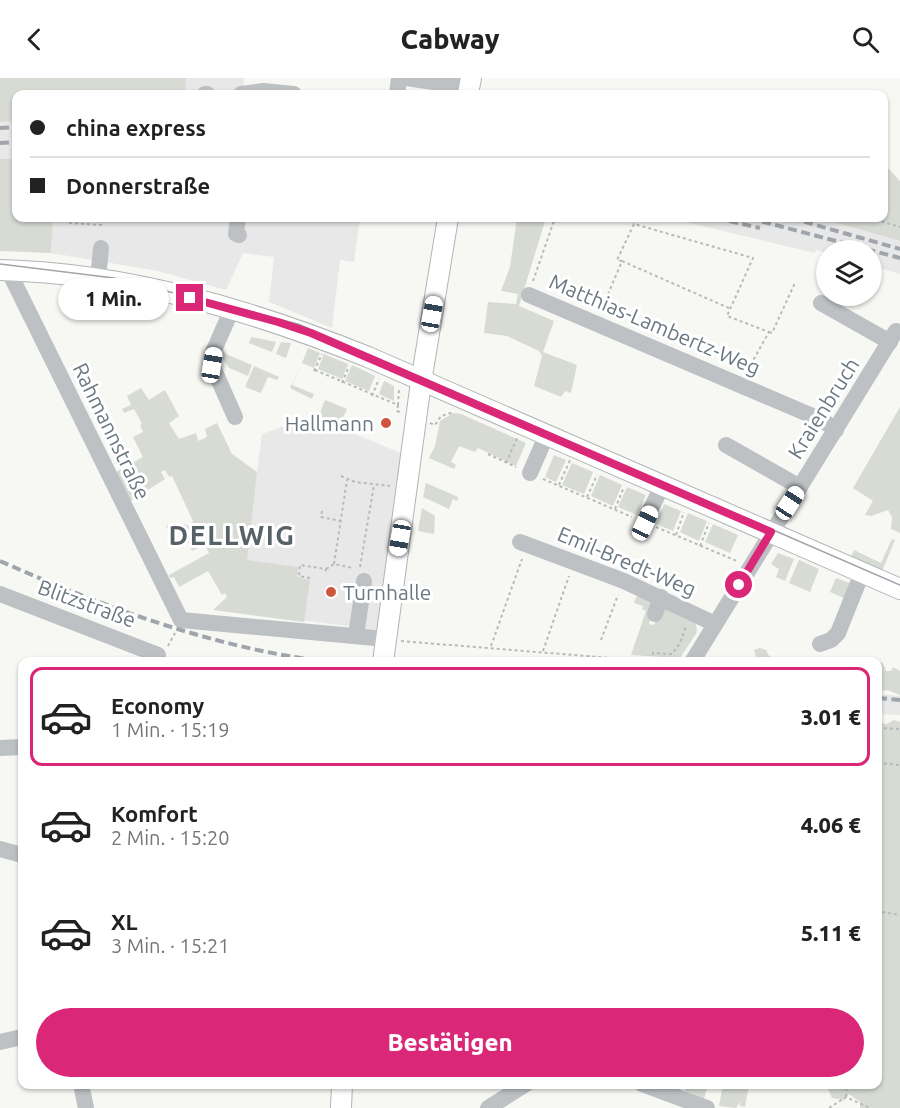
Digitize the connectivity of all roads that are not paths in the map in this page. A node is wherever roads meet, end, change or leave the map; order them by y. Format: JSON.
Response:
{"nodes":[{"id":1,"x":406,"y":78,"type":"edge"},
{"id":2,"x":469,"y":87,"type":"edge"},
{"id":3,"x":238,"y":222,"type":"edge"},
{"id":4,"x":447,"y":222,"type":"edge"},
{"id":5,"x":239,"y":235,"type":"dead end"},
{"id":6,"x":101,"y":248,"type":"dead end"},
{"id":7,"x":4,"y":270,"type":"edge"},
{"id":8,"x":98,"y":279,"type":"junction"},
{"id":9,"x":529,"y":295,"type":"road end"},
{"id":10,"x":827,"y":306,"type":"edge"},
{"id":11,"x":232,"y":309,"type":"junction"},
{"id":12,"x":421,"y":382,"type":"junction"},
{"id":13,"x":235,"y":417,"type":"dead end"},
{"id":14,"x":837,"y":430,"type":"junction"},
{"id":15,"x":547,"y":434,"type":"junction"},
{"id":16,"x":726,"y":445,"type":"dead end"},
{"id":17,"x":530,"y":473,"type":"road end"},
{"id":18,"x":663,"y":484,"type":"junction"},
{"id":19,"x":800,"y":487,"type":"junction"},
{"id":20,"x":645,"y":523,"type":"road end"},
{"id":21,"x":771,"y":532,"type":"junction"},
{"id":22,"x":524,"y":543,"type":"road end"},
{"id":23,"x":359,"y":573,"type":"road end"},
{"id":24,"x":862,"y":573,"type":"junction"},
{"id":25,"x":900,"y":589,"type":"edge"},
{"id":26,"x":0,"y":594,"type":"edge"},
{"id":27,"x":661,"y":597,"type":"junction"},
{"id":28,"x":655,"y":614,"type":"dead end"},
{"id":29,"x":715,"y":624,"type":"junction"},
{"id":30,"x":356,"y":636,"type":"junction"},
{"id":31,"x":386,"y":639,"type":"junction"},
{"id":32,"x":820,"y":644,"type":"dead end"},
{"id":33,"x":153,"y":657,"type":"edge"},
{"id":34,"x":384,"y":657,"type":"edge"},
{"id":35,"x":695,"y":657,"type":"edge"},
{"id":36,"x":18,"y":747,"type":"edge"},
{"id":37,"x":0,"y":748,"type":"edge"},
{"id":38,"x":0,"y":849,"type":"edge"},
{"id":39,"x":18,"y":854,"type":"edge"},
{"id":40,"x":18,"y":1038,"type":"edge"},
{"id":41,"x":0,"y":1042,"type":"edge"},
{"id":42,"x":82,"y":1089,"type":"edge"},
{"id":43,"x":342,"y":1089,"type":"edge"},
{"id":44,"x":518,"y":1089,"type":"edge"},
{"id":45,"x":656,"y":1089,"type":"edge"},
{"id":46,"x":86,"y":1108,"type":"edge"},
{"id":47,"x":341,"y":1108,"type":"edge"},
{"id":48,"x":488,"y":1108,"type":"edge"},
{"id":49,"x":707,"y":1108,"type":"edge"}],
"edges":[{"from":1,"to":2,"type":"street"},
{"from":3,"to":5,"type":"street"},
{"from":4,"to":12,"type":"main road"},
{"from":6,"to":8,"type":"street"},
{"from":7,"to":8,"type":"main road"},
{"from":7,"to":30,"type":"street","name":"Rahmannstraße"},
{"from":8,"to":11,"type":"main road"},
{"from":9,"to":14,"type":"street","name":"Matthias-Lambertz-Weg"},
{"from":10,"to":14,"type":"street","name":"Kraienbruch"},
{"from":11,"to":12,"type":"main road"},
{"from":11,"to":13,"type":"street"},
{"from":12,"to":15,"type":"main road"},
{"from":12,"to":31,"type":"main road"},
{"from":14,"to":19,"type":"street","name":"Kraienbruch"},
{"from":15,"to":17,"type":"street"},
{"from":15,"to":18,"type":"main road"},
{"from":16,"to":19,"type":"street"},
{"from":18,"to":20,"type":"street"},
{"from":18,"to":21,"type":"main road"},
{"from":19,"to":21,"type":"street","name":"Kraienbruch"},
{"from":21,"to":24,"type":"main road"},
{"from":21,"to":29,"type":"street","name":"Kraienbruch"},
{"from":22,"to":27,"type":"street","name":"Emil-Bredt-Weg"},
{"from":23,"to":30,"type":"street"},
{"from":24,"to":25,"type":"main road"},
{"from":24,"to":32,"type":"street"},
{"from":26,"to":33,"type":"street","name":"Blitzstraße"},
{"from":27,"to":28,"type":"street"},
{"from":27,"to":29,"type":"street","name":"Emil-Bredt-Weg"},
{"from":29,"to":35,"type":"street","name":"Kraienbruch"},
{"from":30,"to":31,"type":"street"},
{"from":31,"to":34,"type":"main road"},
{"from":36,"to":37,"type":"street"},
{"from":38,"to":39,"type":"street"},
{"from":40,"to":41,"type":"street"},
{"from":42,"to":46,"type":"street"},
{"from":43,"to":47,"type":"main road"},
{"from":44,"to":48,"type":"street"},
{"from":45,"to":49,"type":"street"}]}
